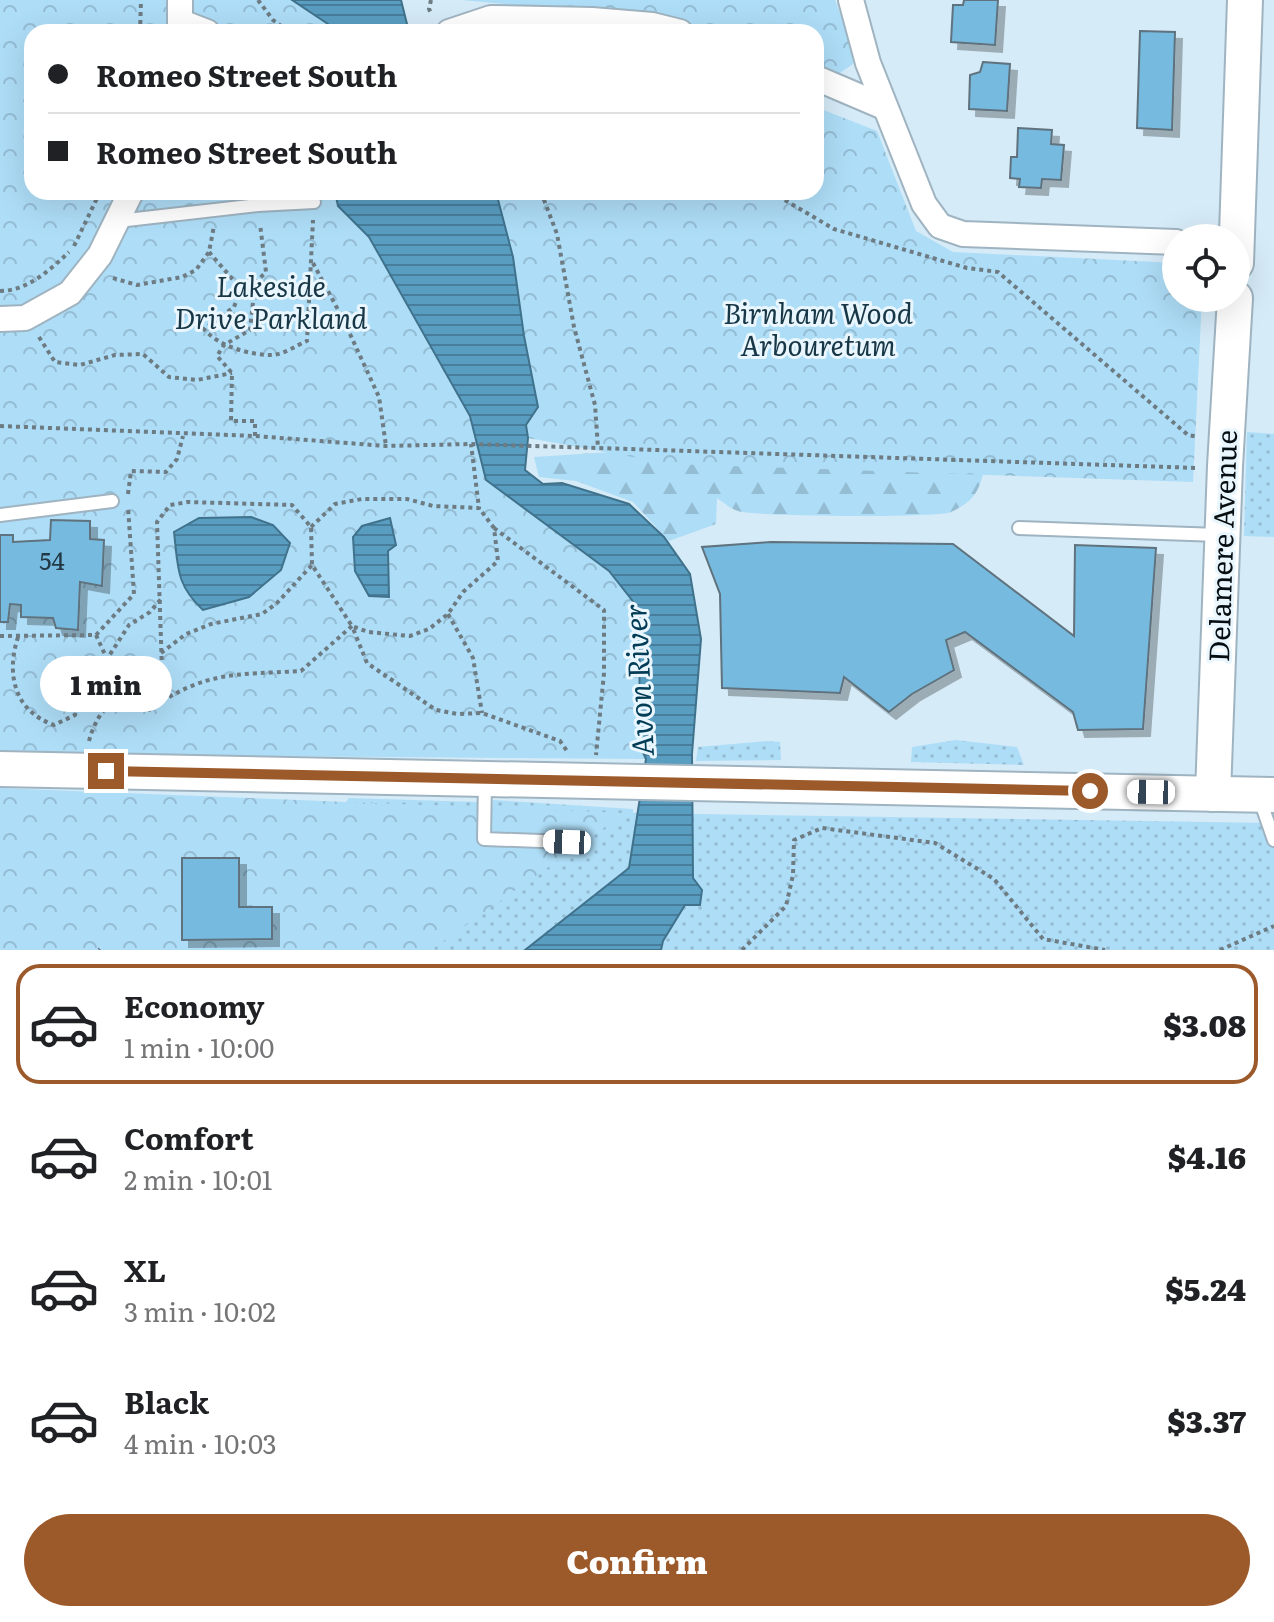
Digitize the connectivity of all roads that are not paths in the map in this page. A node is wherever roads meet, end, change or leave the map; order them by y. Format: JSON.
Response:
{"nodes":[{"id":1,"x":851,"y":0,"type":"edge"},
{"id":2,"x":1245,"y":0,"type":"edge"},
{"id":3,"x":497,"y":9,"type":"edge"},
{"id":4,"x":466,"y":24,"type":"edge"},
{"id":5,"x":640,"y":24,"type":"edge"},
{"id":6,"x":824,"y":81,"type":"edge"},
{"id":7,"x":884,"y":107,"type":"junction"},
{"id":8,"x":127,"y":200,"type":"edge"},
{"id":9,"x":314,"y":202,"type":"road end"},
{"id":10,"x":118,"y":221,"type":"junction"},
{"id":11,"x":1237,"y":224,"type":"edge"},
{"id":12,"x":1162,"y":241,"type":"edge"},
{"id":13,"x":1234,"y":312,"type":"edge"},
{"id":14,"x":0,"y":319,"type":"edge"},
{"id":15,"x":112,"y":501,"type":"dead end"},
{"id":16,"x":0,"y":515,"type":"edge"},
{"id":17,"x":1019,"y":528,"type":"dead end"},
{"id":18,"x":1223,"y":535,"type":"junction"},
{"id":19,"x":0,"y":769,"type":"edge"},
{"id":20,"x":485,"y":778,"type":"junction"},
{"id":21,"x":1213,"y":794,"type":"junction"},
{"id":22,"x":1266,"y":794,"type":"edge"},
{"id":23,"x":1274,"y":840,"type":"edge"},
{"id":24,"x":567,"y":842,"type":"dead end"}],
"edges":[{"from":1,"to":7,"type":"street"},
{"from":2,"to":11,"type":"main road"},
{"from":3,"to":4,"type":"street"},
{"from":3,"to":5,"type":"street"},
{"from":6,"to":7,"type":"street"},
{"from":7,"to":12,"type":"street"},
{"from":8,"to":10,"type":"street"},
{"from":9,"to":10,"type":"lane"},
{"from":10,"to":14,"type":"street"},
{"from":13,"to":18,"type":"main road","name":"Delamere Avenue"},
{"from":15,"to":16,"type":"lane"},
{"from":17,"to":18,"type":"lane"},
{"from":18,"to":21,"type":"main road","name":"Delamere Avenue"},
{"from":19,"to":20,"type":"main road"},
{"from":20,"to":21,"type":"main road"},
{"from":20,"to":24,"type":"lane"},
{"from":21,"to":22,"type":"main road"},
{"from":22,"to":23,"type":"lane"}]}
